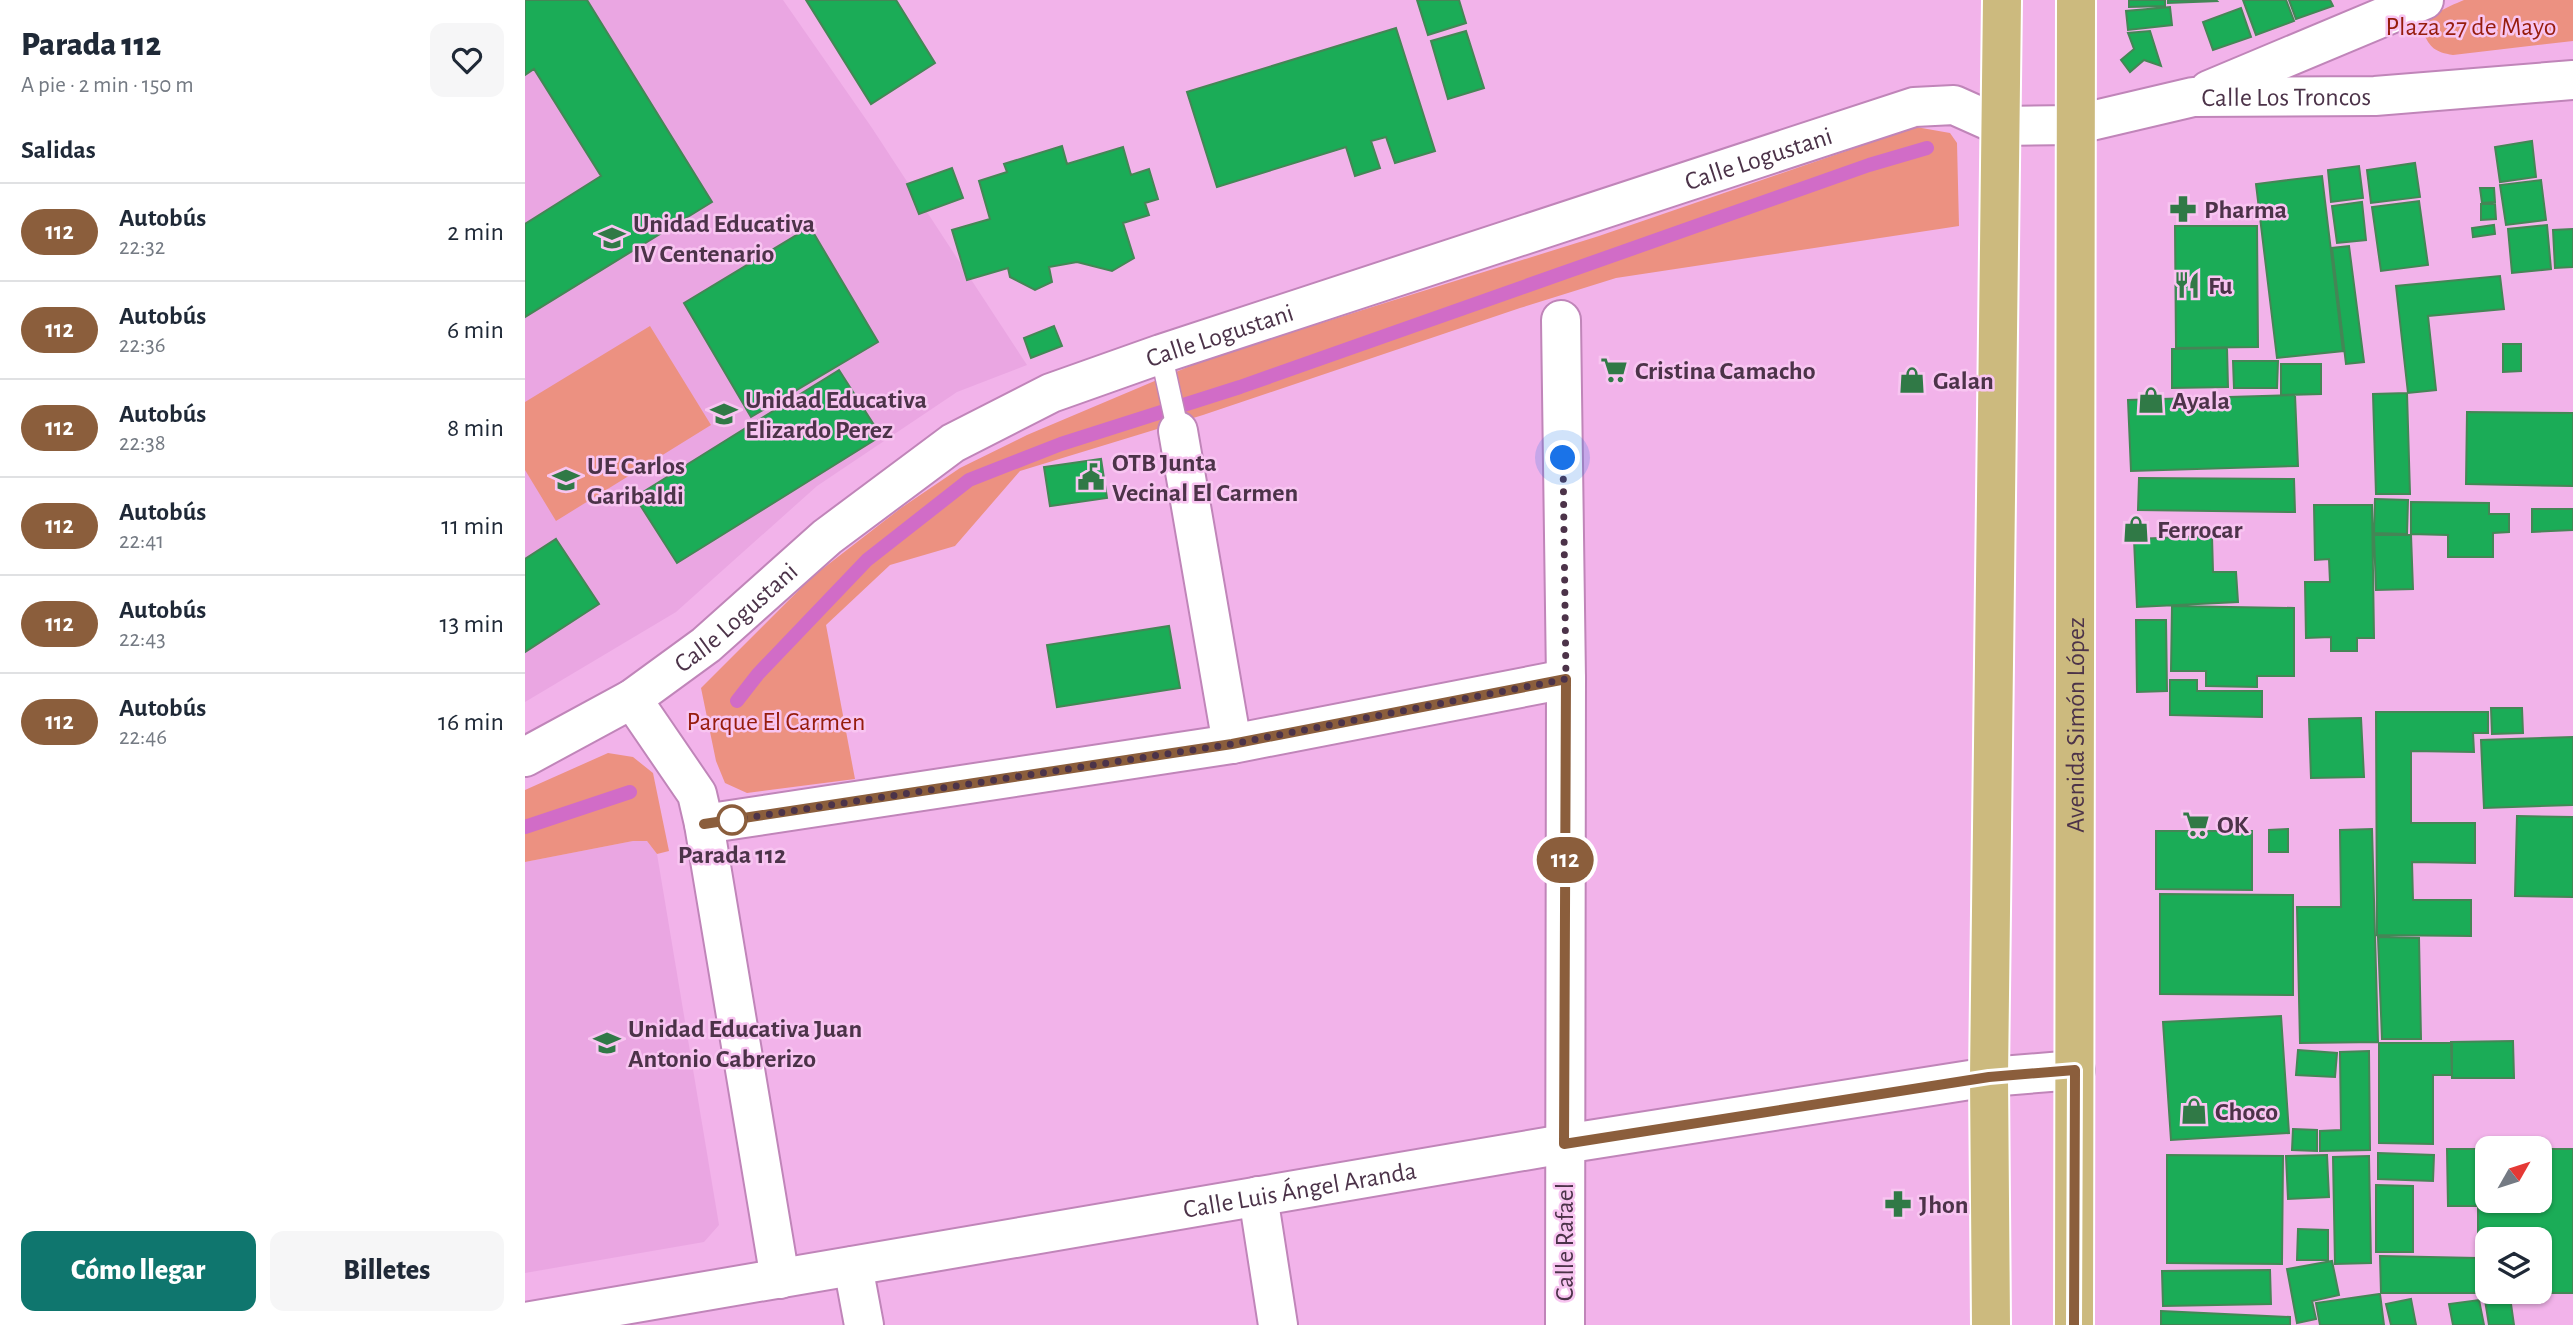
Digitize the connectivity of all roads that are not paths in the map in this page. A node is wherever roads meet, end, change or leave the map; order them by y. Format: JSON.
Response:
{"nodes":[{"id":1,"x":2002,"y":0,"type":"edge"},
{"id":2,"x":2076,"y":0,"type":"edge"},
{"id":3,"x":2424,"y":0,"type":"edge"},
{"id":4,"x":2573,"y":80,"type":"edge"},
{"id":5,"x":2193,"y":97,"type":"junction"},
{"id":6,"x":2074,"y":125,"type":"junction"},
{"id":7,"x":2001,"y":126,"type":"junction"},
{"id":8,"x":1561,"y":320,"type":"dead end"},
{"id":9,"x":1161,"y":354,"type":"junction"},
{"id":10,"x":1178,"y":431,"type":"joint"},
{"id":11,"x":1566,"y":679,"type":"junction"},
{"id":12,"x":632,"y":699,"type":"junction"},
{"id":13,"x":1232,"y":744,"type":"junction"},
{"id":14,"x":525,"y":757,"type":"edge"},
{"id":15,"x":704,"y":824,"type":"junction"},
{"id":16,"x":2075,"y":1070,"type":"junction"},
{"id":17,"x":1989,"y":1077,"type":"junction"},
{"id":18,"x":1564,"y":1144,"type":"junction"},
{"id":19,"x":1258,"y":1196,"type":"junction"},
{"id":20,"x":853,"y":1266,"type":"junction"},
{"id":21,"x":780,"y":1279,"type":"junction"},
{"id":22,"x":525,"y":1322,"type":"edge"},
{"id":23,"x":864,"y":1325,"type":"edge"},
{"id":24,"x":1278,"y":1325,"type":"edge"},
{"id":25,"x":1565,"y":1325,"type":"edge"},
{"id":26,"x":1991,"y":1325,"type":"edge"},
{"id":27,"x":2074,"y":1325,"type":"edge"}],
"edges":[{"from":1,"to":7,"type":"main road"},
{"from":2,"to":6,"type":"main road","name":"Avenida Simón López"},
{"from":3,"to":5,"type":"street"},
{"from":4,"to":5,"type":"street","name":"Calle Los Troncos"},
{"from":5,"to":6,"type":"street","name":"Calle Los Troncos"},
{"from":6,"to":7,"type":"street","name":"Calle Los Troncos"},
{"from":6,"to":16,"type":"main road","name":"Avenida Simón López"},
{"from":7,"to":9,"type":"street","name":"Calle Logustani"},
{"from":7,"to":17,"type":"main road"},
{"from":8,"to":11,"type":"street","name":"Calle Rafael"},
{"from":9,"to":10,"type":"lane"},
{"from":9,"to":12,"type":"street","name":"Calle Logustani"},
{"from":10,"to":13,"type":"street"},
{"from":11,"to":13,"type":"street"},
{"from":11,"to":18,"type":"street","name":"Calle Rafael"},
{"from":12,"to":14,"type":"street","name":"Calle Logustani"},
{"from":12,"to":15,"type":"street"},
{"from":13,"to":15,"type":"street"},
{"from":15,"to":21,"type":"street"},
{"from":16,"to":17,"type":"street","name":"Calle Luis Ángel Aranda"},
{"from":16,"to":27,"type":"main road","name":"Avenida Simón López"},
{"from":17,"to":18,"type":"street","name":"Calle Luis Ángel Aranda"},
{"from":17,"to":26,"type":"main road"},
{"from":18,"to":19,"type":"street","name":"Calle Luis Ángel Aranda"},
{"from":18,"to":25,"type":"street","name":"Calle Rafael"},
{"from":19,"to":20,"type":"street","name":"Calle Luis Ángel Aranda"},
{"from":19,"to":24,"type":"street"},
{"from":20,"to":21,"type":"street","name":"Calle Luis Ángel Aranda"},
{"from":20,"to":23,"type":"street"},
{"from":21,"to":22,"type":"street","name":"Calle Luis Ángel Aranda"}]}
